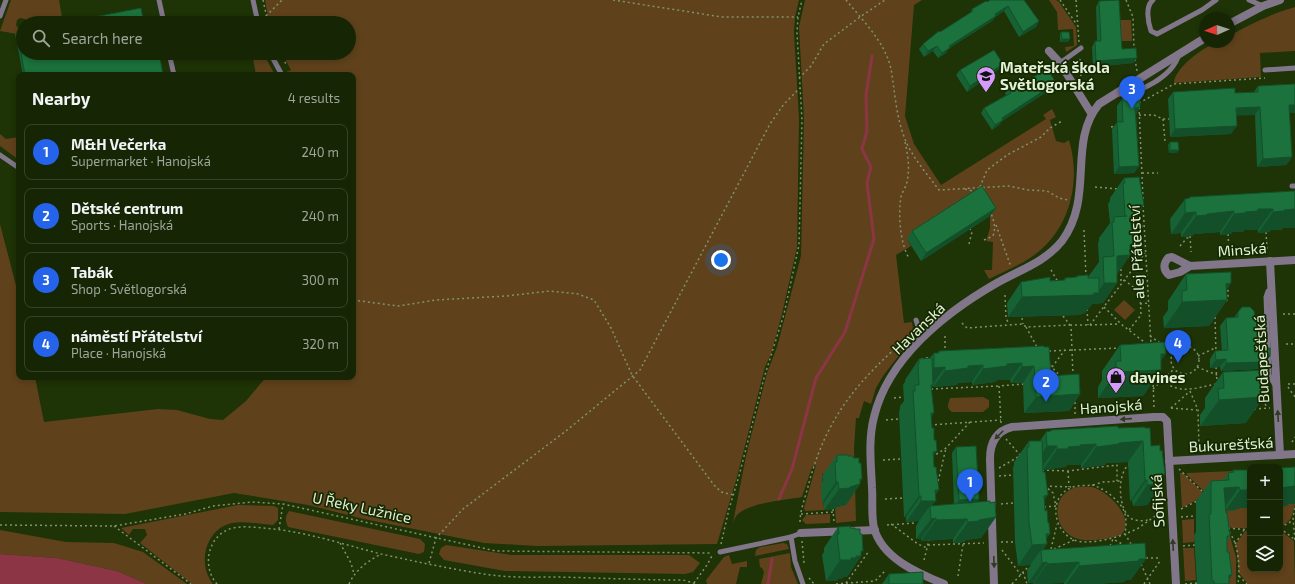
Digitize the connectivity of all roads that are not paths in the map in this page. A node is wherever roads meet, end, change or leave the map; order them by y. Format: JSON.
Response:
{"nodes":[{"id":1,"x":6,"y":0,"type":"edge"},
{"id":2,"x":160,"y":0,"type":"edge"},
{"id":3,"x":253,"y":0,"type":"edge"},
{"id":4,"x":1153,"y":0,"type":"edge"},
{"id":5,"x":1216,"y":0,"type":"edge"},
{"id":6,"x":1249,"y":0,"type":"edge"},
{"id":7,"x":1280,"y":0,"type":"edge"},
{"id":8,"x":1263,"y":6,"type":"junction"},
{"id":9,"x":0,"y":16,"type":"edge"},
{"id":10,"x":163,"y":16,"type":"edge"},
{"id":11,"x":256,"y":16,"type":"edge"},
{"id":12,"x":1235,"y":21,"type":"edge"},
{"id":13,"x":1199,"y":42,"type":"edge"},
{"id":14,"x":1080,"y":47,"type":"road end"},
{"id":15,"x":1049,"y":51,"type":"dead end"},
{"id":16,"x":171,"y":60,"type":"edge"},
{"id":17,"x":274,"y":60,"type":"edge"},
{"id":18,"x":1060,"y":63,"type":"junction"},
{"id":19,"x":1295,"y":68,"type":"edge"},
{"id":20,"x":1265,"y":70,"type":"road end"},
{"id":21,"x":173,"y":72,"type":"edge"},
{"id":22,"x":280,"y":72,"type":"edge"},
{"id":23,"x":1091,"y":113,"type":"junction"},
{"id":24,"x":0,"y":155,"type":"edge"},
{"id":25,"x":16,"y":166,"type":"edge"},
{"id":26,"x":1295,"y":260,"type":"edge"},
{"id":27,"x":1270,"y":261,"type":"junction"},
{"id":28,"x":1190,"y":266,"type":"dead end"},
{"id":29,"x":1268,"y":291,"type":"dead end"},
{"id":30,"x":916,"y":320,"type":"dead end"},
{"id":31,"x":925,"y":336,"type":"junction"},
{"id":32,"x":1277,"y":390,"type":"junction"},
{"id":33,"x":1164,"y":418,"type":"joint"},
{"id":34,"x":1295,"y":454,"type":"edge"},
{"id":35,"x":1280,"y":455,"type":"junction"},
{"id":36,"x":1169,"y":461,"type":"junction"},
{"id":37,"x":875,"y":530,"type":"junction"},
{"id":38,"x":801,"y":535,"type":"joint"},
{"id":39,"x":791,"y":537,"type":"junction"},
{"id":40,"x":720,"y":552,"type":"road end"},
{"id":41,"x":803,"y":584,"type":"edge"},
{"id":42,"x":944,"y":584,"type":"edge"},
{"id":43,"x":994,"y":584,"type":"edge"},
{"id":44,"x":1176,"y":584,"type":"edge"}],
"edges":[{"from":1,"to":9,"type":"lane"},
{"from":2,"to":10,"type":"lane"},
{"from":3,"to":11,"type":"lane"},
{"from":4,"to":5,"type":"lane"},
{"from":6,"to":8,"type":"lane"},
{"from":7,"to":8,"type":"street"},
{"from":8,"to":12,"type":"street"},
{"from":13,"to":23,"type":"street"},
{"from":14,"to":18,"type":"lane"},
{"from":15,"to":18,"type":"street"},
{"from":16,"to":21,"type":"lane"},
{"from":17,"to":22,"type":"lane"},
{"from":18,"to":23,"type":"street"},
{"from":19,"to":20,"type":"lane"},
{"from":23,"to":31,"type":"street","name":"Havanská"},
{"from":24,"to":25,"type":"lane"},
{"from":26,"to":27,"type":"street","name":"Minská"},
{"from":27,"to":28,"type":"street","name":"Minská"},
{"from":27,"to":32,"type":"street","name":"Budapešťská"},
{"from":29,"to":32,"type":"lane"},
{"from":30,"to":31,"type":"lane"},
{"from":31,"to":37,"type":"street","name":"Havanská"},
{"from":35,"to":32,"type":"street","name":"Budapešťská","one_way":true},
{"from":33,"to":36,"type":"street","name":"Sofijská"},
{"from":33,"to":43,"type":"street","name":"Hanojská","one_way":true},
{"from":34,"to":35,"type":"street","name":"Bukurešťská"},
{"from":35,"to":36,"type":"street","name":"Bukurešťská"},
{"from":44,"to":36,"type":"street","name":"Sofijská","one_way":true},
{"from":37,"to":38,"type":"street"},
{"from":37,"to":42,"type":"street","name":"Havanská"},
{"from":38,"to":39,"type":"lane"},
{"from":39,"to":40,"type":"lane"},
{"from":39,"to":41,"type":"lane"}]}
